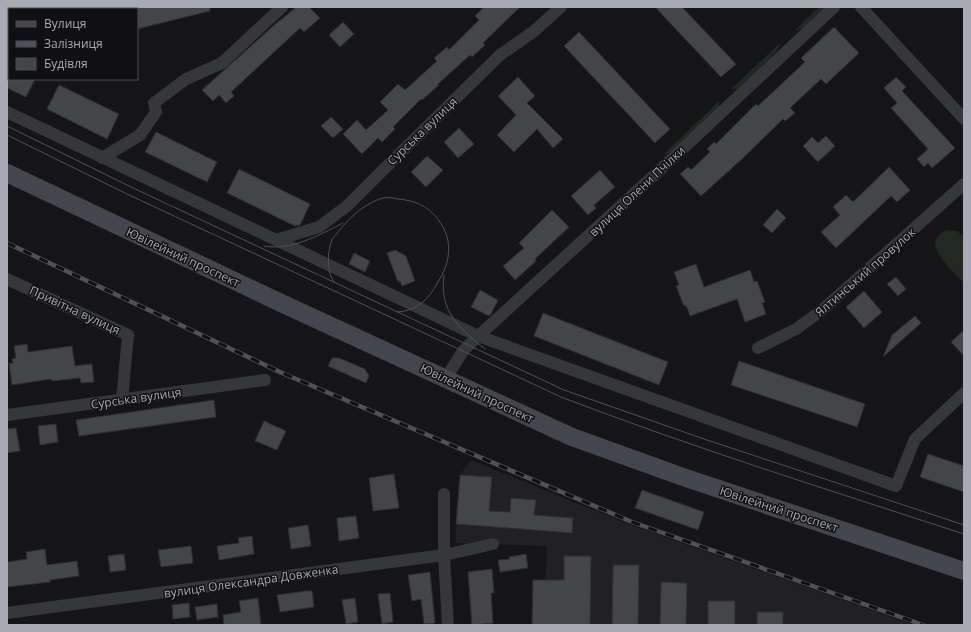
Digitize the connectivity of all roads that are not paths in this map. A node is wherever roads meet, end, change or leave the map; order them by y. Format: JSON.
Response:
{"nodes":[{"id":1,"x":282,"y":7,"type":"edge"},
{"id":2,"x":560,"y":7,"type":"edge"},
{"id":3,"x":834,"y":7,"type":"edge"},
{"id":4,"x":861,"y":7,"type":"edge"},
{"id":5,"x":7,"y":112,"type":"edge"},
{"id":6,"x":964,"y":119,"type":"edge"},
{"id":7,"x":102,"y":158,"type":"junction"},
{"id":8,"x":7,"y":173,"type":"edge"},
{"id":9,"x":964,"y":184,"type":"edge"},
{"id":10,"x":276,"y":240,"type":"junction"},
{"id":11,"x":7,"y":279,"type":"edge"},
{"id":12,"x":478,"y":336,"type":"junction"},
{"id":13,"x":758,"y":348,"type":"dead end"},
{"id":14,"x":446,"y":378,"type":"junction"},
{"id":15,"x":265,"y":380,"type":"dead end"},
{"id":16,"x":964,"y":393,"type":"edge"},
{"id":17,"x":122,"y":400,"type":"junction"},
{"id":18,"x":7,"y":415,"type":"edge"},
{"id":19,"x":444,"y":494,"type":"dead end"},
{"id":20,"x":493,"y":544,"type":"dead end"},
{"id":21,"x":444,"y":556,"type":"junction"},
{"id":22,"x":964,"y":571,"type":"edge"},
{"id":23,"x":7,"y":613,"type":"edge"},
{"id":24,"x":448,"y":625,"type":"edge"}],
"edges":[{"from":1,"to":7,"type":"street"},
{"from":2,"to":10,"type":"street","name":"Сурська вулиця"},
{"from":3,"to":12,"type":"street","name":"вулиця Олени Пчілки"},
{"from":4,"to":6,"type":"street"},
{"from":5,"to":7,"type":"street"},
{"from":7,"to":10,"type":"street"},
{"from":8,"to":14,"type":"main road","name":"Ювілейний проспект"},
{"from":9,"to":13,"type":"street","name":"Ялтинський провулок"},
{"from":10,"to":12,"type":"street"},
{"from":11,"to":17,"type":"street","name":"Привітна вулиця"},
{"from":12,"to":14,"type":"street","name":"вулиця Олени Пчілки"},
{"from":12,"to":16,"type":"street"},
{"from":14,"to":22,"type":"main road","name":"Ювілейний проспект"},
{"from":15,"to":17,"type":"street","name":"Сурська вулиця"},
{"from":17,"to":18,"type":"street","name":"Сурська вулиця"},
{"from":19,"to":21,"type":"street"},
{"from":20,"to":21,"type":"street","name":"вулиця Олександра Довженка"},
{"from":21,"to":23,"type":"street","name":"вулиця Олександра Довженка"},
{"from":21,"to":24,"type":"street"}]}
